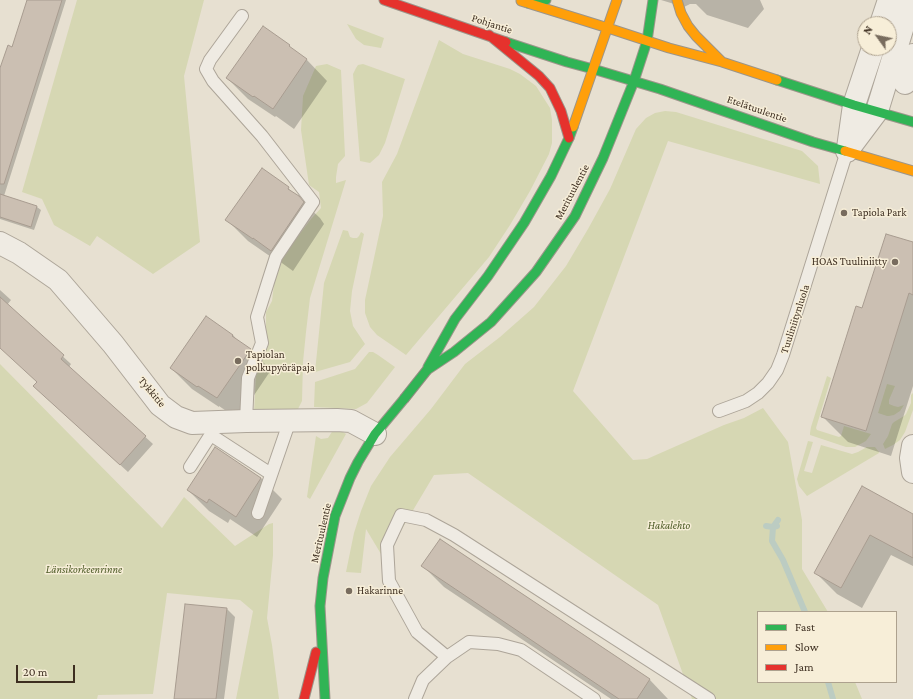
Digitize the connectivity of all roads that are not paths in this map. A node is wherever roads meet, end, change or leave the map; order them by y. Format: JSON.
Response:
{"nodes":[{"id":1,"x":384,"y":0,"type":"edge"},
{"id":2,"x":518,"y":0,"type":"edge"},
{"id":3,"x":546,"y":0,"type":"edge"},
{"id":4,"x":617,"y":0,"type":"edge"},
{"id":5,"x":653,"y":0,"type":"edge"},
{"id":6,"x":677,"y":0,"type":"edge"},
{"id":7,"x":889,"y":0,"type":"edge"},
{"id":8,"x":910,"y":0,"type":"edge"},
{"id":9,"x":528,"y":3,"type":"junction"},
{"id":10,"x":242,"y":16,"type":"dead end"},
{"id":11,"x":884,"y":16,"type":"edge"},
{"id":12,"x":608,"y":28,"type":"junction"},
{"id":13,"x":489,"y":35,"type":"junction"},
{"id":14,"x":647,"y":41,"type":"junction"},
{"id":15,"x":870,"y":56,"type":"edge"},
{"id":16,"x":912,"y":59,"type":"edge"},
{"id":17,"x":722,"y":62,"type":"junction"},
{"id":18,"x":593,"y":69,"type":"junction"},
{"id":19,"x":634,"y":81,"type":"junction"},
{"id":20,"x":905,"y":83,"type":"dead end"},
{"id":21,"x":854,"y":105,"type":"junction"},
{"id":22,"x":877,"y":111,"type":"junction"},
{"id":23,"x":913,"y":122,"type":"edge"},
{"id":24,"x":569,"y":138,"type":"junction"},
{"id":25,"x":847,"y":151,"type":"junction"},
{"id":26,"x":913,"y":171,"type":"edge"},
{"id":27,"x":0,"y":243,"type":"edge"},
{"id":28,"x":427,"y":370,"type":"junction"},
{"id":29,"x":719,"y":411,"type":"dead end"},
{"id":30,"x":290,"y":420,"type":"junction"},
{"id":31,"x":246,"y":421,"type":"junction"},
{"id":32,"x":215,"y":428,"type":"junction"},
{"id":33,"x":375,"y":434,"type":"junction"},
{"id":34,"x":913,"y":446,"type":"edge"},
{"id":35,"x":190,"y":467,"type":"dead end"},
{"id":36,"x":913,"y":472,"type":"edge"},
{"id":37,"x":271,"y":474,"type":"junction"},
{"id":38,"x":258,"y":513,"type":"dead end"},
{"id":39,"x":321,"y":632,"type":"junction"},
{"id":40,"x":447,"y":657,"type":"junction"},
{"id":41,"x":304,"y":699,"type":"edge"},
{"id":42,"x":325,"y":699,"type":"edge"},
{"id":43,"x":415,"y":699,"type":"edge"},
{"id":44,"x":594,"y":699,"type":"edge"},
{"id":45,"x":709,"y":699,"type":"edge"}],
"edges":[{"from":1,"to":13,"type":"main road","name":"Pohjantie"},
{"from":2,"to":9,"type":"main road"},
{"from":3,"to":9,"type":"main road"},
{"from":4,"to":12,"type":"main road","name":"Merituulentie"},
{"from":5,"to":14,"type":"main road","name":"Merituulentie"},
{"from":6,"to":17,"type":"main road"},
{"from":7,"to":11,"type":"street"},
{"from":8,"to":22,"type":"street"},
{"from":9,"to":12,"type":"main road"},
{"from":10,"to":31,"type":"lane"},
{"from":12,"to":14,"type":"main road"},
{"from":12,"to":18,"type":"main road","name":"Merituulentie"},
{"from":13,"to":18,"type":"main road","name":"Pohjantie"},
{"from":13,"to":24,"type":"main road"},
{"from":14,"to":17,"type":"main road"},
{"from":14,"to":19,"type":"main road","name":"Merituulentie"},
{"from":15,"to":21,"type":"street"},
{"from":16,"to":20,"type":"street"},
{"from":17,"to":21,"type":"main road"},
{"from":18,"to":19,"type":"main road","name":"Etelätuulentie"},
{"from":18,"to":24,"type":"main road","name":"Merituulentie"},
{"from":19,"to":25,"type":"main road","name":"Etelätuulentie"},
{"from":19,"to":28,"type":"main road","name":"Merituulentie"},
{"from":21,"to":22,"type":"main road"},
{"from":21,"to":25,"type":"street"},
{"from":22,"to":23,"type":"main road"},
{"from":22,"to":25,"type":"street"},
{"from":24,"to":28,"type":"main road","name":"Merituulentie"},
{"from":25,"to":26,"type":"main road","name":"Etelätuulentie"},
{"from":25,"to":29,"type":"lane","name":"Tuuliniitynluola"},
{"from":27,"to":32,"type":"street","name":"Tykkitie"},
{"from":28,"to":33,"type":"main road","name":"Merituulentie","bridge":true},
{"from":30,"to":31,"type":"street","name":"Tykkitie"},
{"from":30,"to":33,"type":"street","name":"Tykkitie"},
{"from":30,"to":37,"type":"lane"},
{"from":31,"to":32,"type":"street","name":"Tykkitie"},
{"from":32,"to":35,"type":"lane"},
{"from":32,"to":37,"type":"lane"},
{"from":33,"to":39,"type":"main road","name":"Merituulentie"},
{"from":34,"to":36,"type":"street"},
{"from":37,"to":38,"type":"lane"},
{"from":39,"to":41,"type":"main road","name":"Merituulentie"},
{"from":39,"to":42,"type":"main road","name":"Merituulentie"},
{"from":40,"to":43,"type":"lane"},
{"from":40,"to":44,"type":"lane"},
{"from":40,"to":45,"type":"lane"}]}
